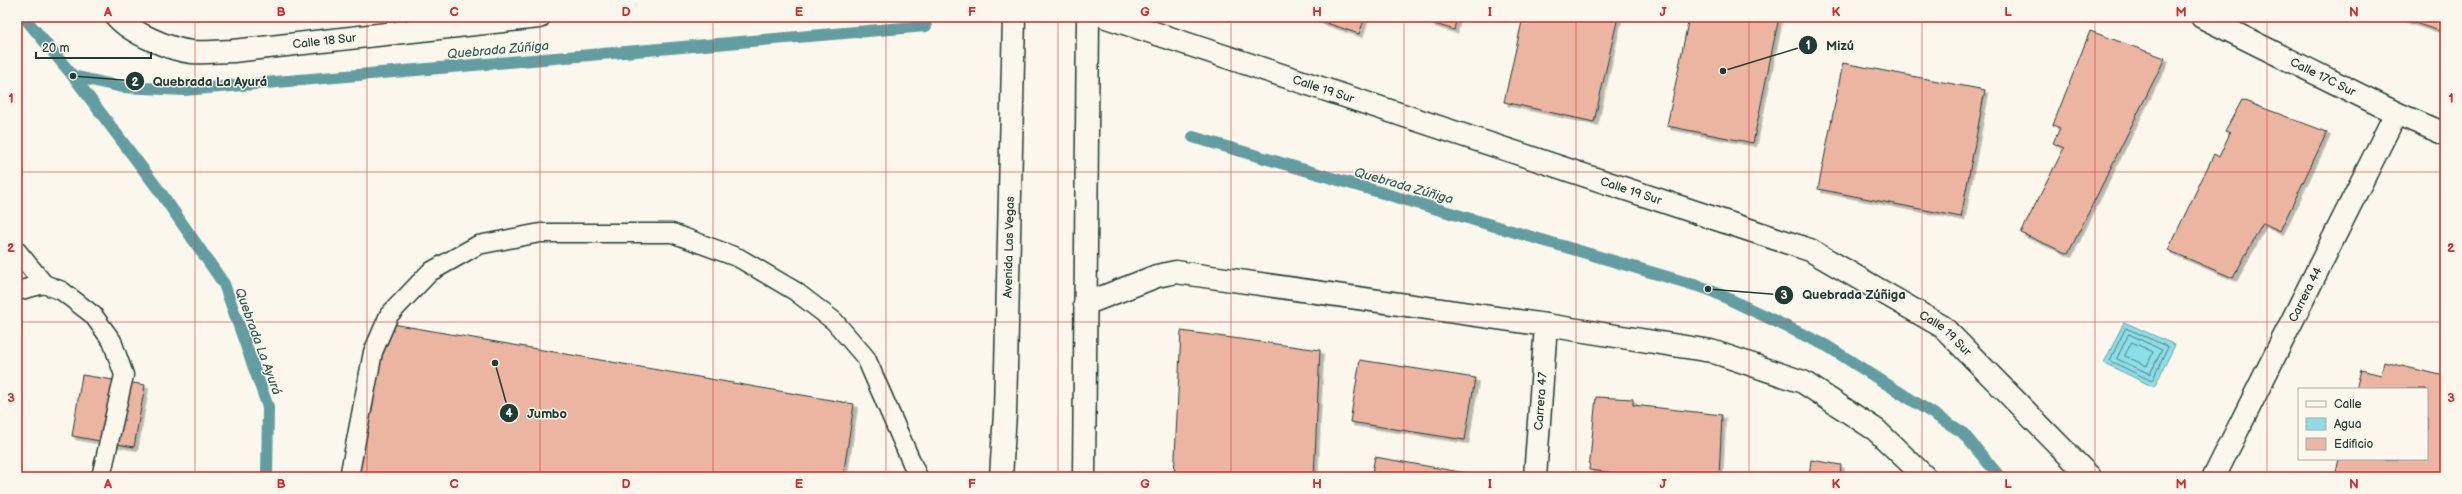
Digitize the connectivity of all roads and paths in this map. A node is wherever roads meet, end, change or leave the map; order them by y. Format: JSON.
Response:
{"nodes":[{"id":1,"x":117,"y":17,"type":"edge"},
{"id":2,"x":539,"y":17,"type":"edge"},
{"id":3,"x":1014,"y":17,"type":"edge"},
{"id":4,"x":1088,"y":17,"type":"edge"},
{"id":5,"x":1106,"y":17,"type":"edge"},
{"id":6,"x":2202,"y":17,"type":"edge"},
{"id":7,"x":2396,"y":113,"type":"junction"},
{"id":8,"x":2445,"y":134,"type":"edge"},
{"id":9,"x":17,"y":251,"type":"edge"},
{"id":10,"x":44,"y":284,"type":"junction"},
{"id":11,"x":17,"y":291,"type":"edge"},
{"id":12,"x":1085,"y":304,"type":"junction"},
{"id":13,"x":1546,"y":325,"type":"junction"},
{"id":14,"x":101,"y":477,"type":"edge"},
{"id":15,"x":349,"y":477,"type":"edge"},
{"id":16,"x":918,"y":477,"type":"edge"},
{"id":17,"x":1001,"y":477,"type":"edge"},
{"id":18,"x":1084,"y":477,"type":"edge"},
{"id":19,"x":1535,"y":477,"type":"edge"},
{"id":20,"x":1925,"y":477,"type":"edge"},
{"id":21,"x":2090,"y":477,"type":"edge"},
{"id":22,"x":2214,"y":477,"type":"edge"}],
"edges":[{"from":1,"to":2,"type":"street","name":"Calle 18 Sur"},
{"from":3,"to":17,"type":"street","name":"Avenida Las Vegas"},
{"from":4,"to":12,"type":"street"},
{"from":5,"to":21,"type":"street","name":"Calle 19 Sur"},
{"from":6,"to":7,"type":"street","name":"Calle 17C Sur"},
{"from":7,"to":8,"type":"street","name":"Calle 17C Sur"},
{"from":7,"to":22,"type":"street","name":"Carrera 44"},
{"from":9,"to":10,"type":"lane"},
{"from":10,"to":11,"type":"lane"},
{"from":10,"to":14,"type":"lane"},
{"from":12,"to":13,"type":"street"},
{"from":12,"to":18,"type":"street"},
{"from":13,"to":19,"type":"street","name":"Carrera 47"},
{"from":13,"to":20,"type":"street"},
{"from":15,"to":16,"type":"lane"}]}
